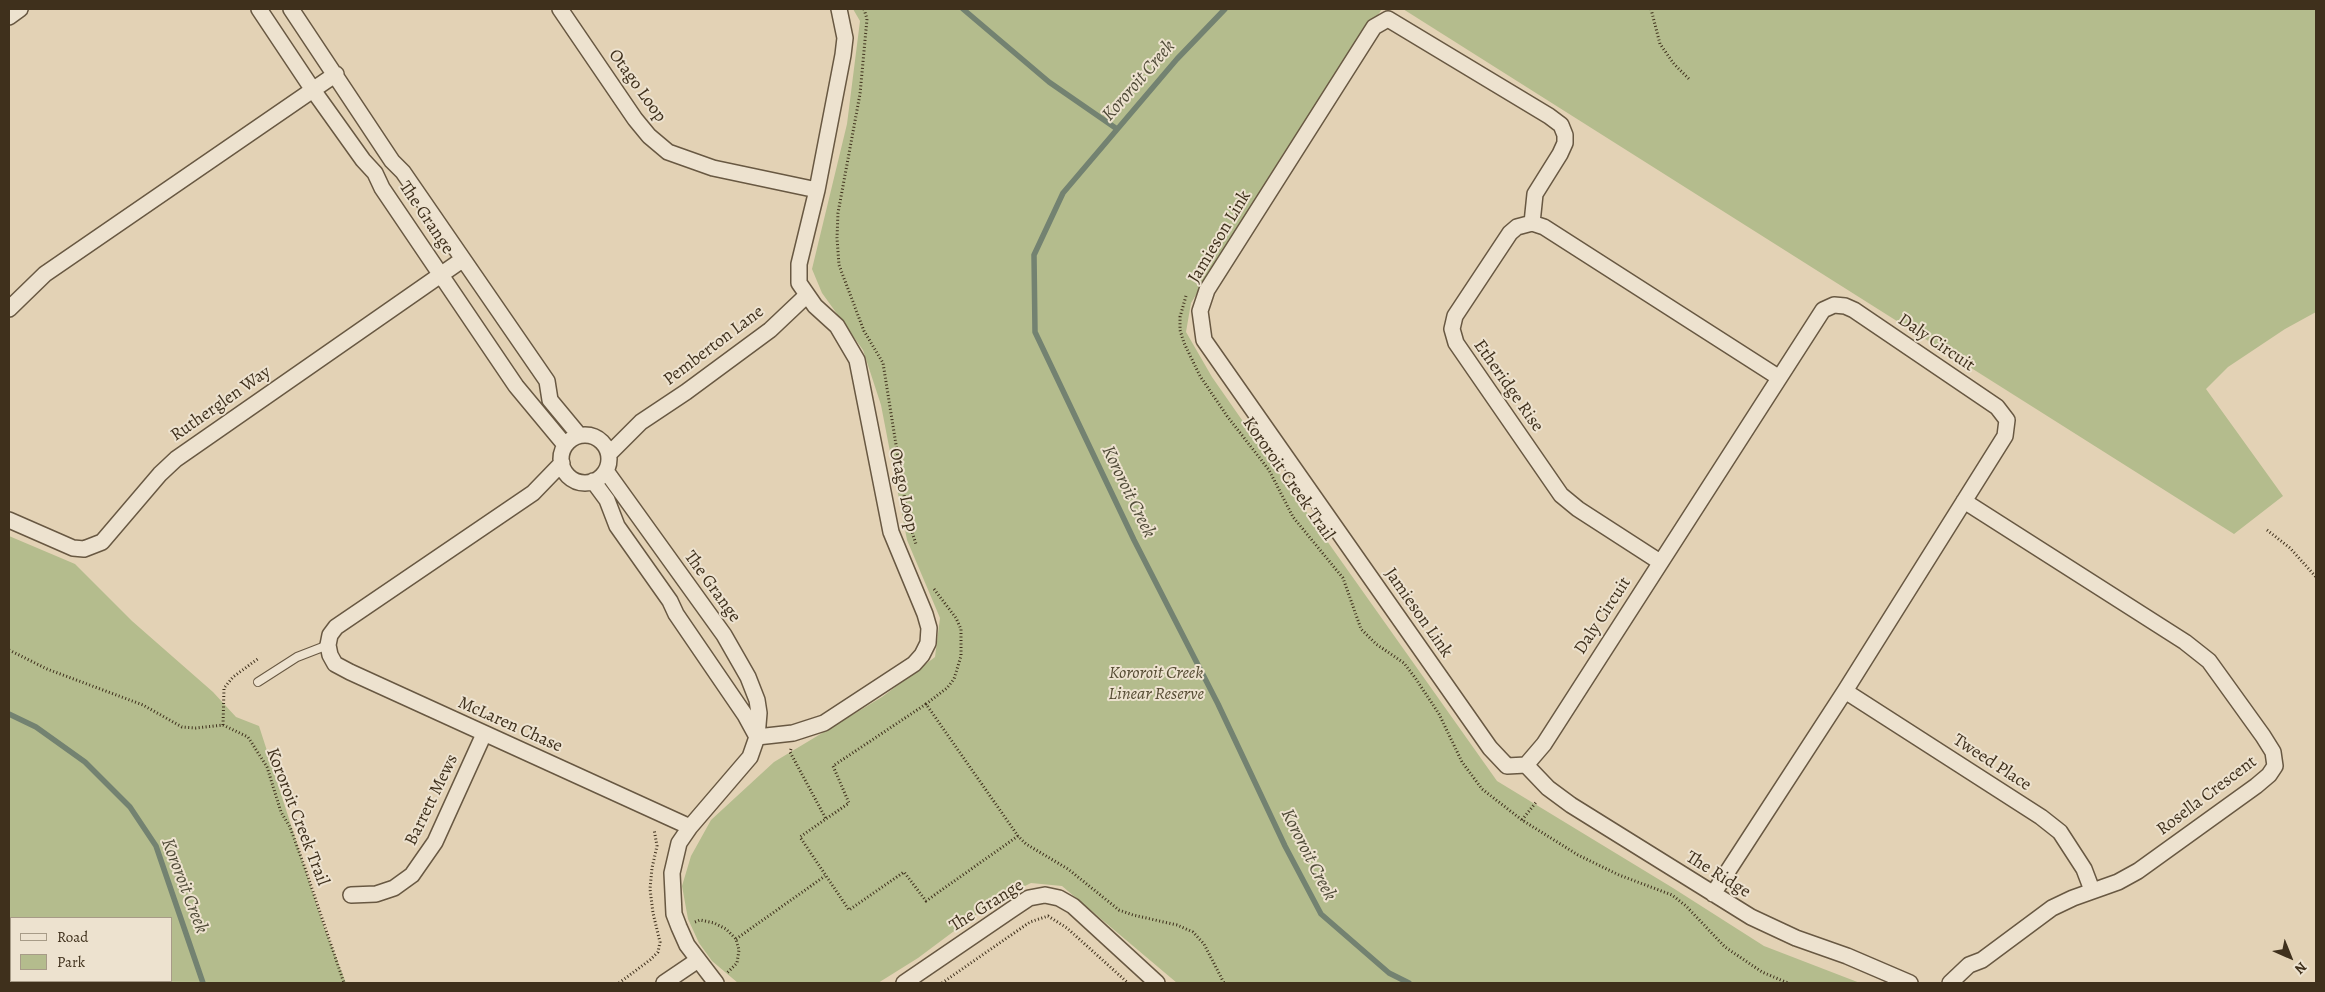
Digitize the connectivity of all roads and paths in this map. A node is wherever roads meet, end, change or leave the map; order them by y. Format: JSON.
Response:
{"nodes":[{"id":1,"x":258,"y":9,"type":"edge"},
{"id":2,"x":291,"y":9,"type":"edge"},
{"id":3,"x":560,"y":9,"type":"edge"},
{"id":4,"x":839,"y":9,"type":"edge"},
{"id":5,"x":864,"y":9,"type":"edge"},
{"id":6,"x":1651,"y":9,"type":"edge"},
{"id":7,"x":336,"y":74,"type":"junction"},
{"id":8,"x":1689,"y":79,"type":"dead end"},
{"id":9,"x":313,"y":90,"type":"junction"},
{"id":10,"x":817,"y":190,"type":"junction"},
{"id":11,"x":1532,"y":223,"type":"junction"},
{"id":12,"x":462,"y":260,"type":"junction"},
{"id":13,"x":442,"y":275,"type":"junction"},
{"id":14,"x":1189,"y":290,"type":"dead end"},
{"id":15,"x":807,"y":296,"type":"junction"},
{"id":16,"x":9,"y":309,"type":"edge"},
{"id":17,"x":1778,"y":377,"type":"junction"},
{"id":18,"x":640,"y":422,"type":"junction"},
{"id":19,"x":579,"y":435,"type":"junction"},
{"id":20,"x":600,"y":439,"type":"junction"},
{"id":21,"x":565,"y":445,"type":"junction"},
{"id":22,"x":609,"y":454,"type":"junction"},
{"id":23,"x":562,"y":463,"type":"junction"},
{"id":24,"x":606,"y":472,"type":"junction"},
{"id":25,"x":571,"y":478,"type":"junction"},
{"id":26,"x":594,"y":481,"type":"junction"},
{"id":27,"x":533,"y":493,"type":"junction"},
{"id":28,"x":1964,"y":501,"type":"junction"},
{"id":29,"x":9,"y":520,"type":"edge"},
{"id":30,"x":2267,"y":530,"type":"dead end"},
{"id":31,"x":917,"y":547,"type":"dead end"},
{"id":32,"x":1660,"y":562,"type":"junction"},
{"id":33,"x":2316,"y":577,"type":"edge"},
{"id":34,"x":932,"y":586,"type":"dead end"},
{"id":35,"x":328,"y":645,"type":"junction"},
{"id":36,"x":9,"y":650,"type":"edge"},
{"id":37,"x":259,"y":658,"type":"dead end"},
{"id":38,"x":258,"y":682,"type":"dead end"},
{"id":39,"x":1845,"y":691,"type":"junction"},
{"id":40,"x":926,"y":704,"type":"junction"},
{"id":41,"x":223,"y":725,"type":"junction"},
{"id":42,"x":794,"y":733,"type":"junction"},
{"id":43,"x":484,"y":734,"type":"junction"},
{"id":44,"x":757,"y":737,"type":"junction"},
{"id":45,"x":1526,"y":765,"type":"junction"},
{"id":46,"x":1548,"y":788,"type":"junction"},
{"id":47,"x":664,"y":815,"type":"junction"},
{"id":48,"x":826,"y":819,"type":"junction"},
{"id":49,"x":1522,"y":820,"type":"junction"},
{"id":50,"x":690,"y":827,"type":"junction"},
{"id":51,"x":1018,"y":836,"type":"junction"},
{"id":52,"x":825,"y":876,"type":"junction"},
{"id":53,"x":2092,"y":890,"type":"junction"},
{"id":54,"x":1713,"y":894,"type":"junction"},
{"id":55,"x":351,"y":896,"type":"dead end"},
{"id":56,"x":679,"y":927,"type":"junction"},
{"id":57,"x":736,"y":939,"type":"junction"},
{"id":58,"x":698,"y":960,"type":"junction"},
{"id":59,"x":1982,"y":960,"type":"junction"},
{"id":60,"x":344,"y":983,"type":"edge"},
{"id":61,"x":619,"y":983,"type":"edge"},
{"id":62,"x":664,"y":983,"type":"edge"},
{"id":63,"x":716,"y":983,"type":"edge"},
{"id":64,"x":904,"y":983,"type":"edge"},
{"id":65,"x":942,"y":983,"type":"edge"},
{"id":66,"x":1128,"y":983,"type":"edge"},
{"id":67,"x":1157,"y":983,"type":"edge"},
{"id":68,"x":1224,"y":983,"type":"edge"},
{"id":69,"x":1788,"y":983,"type":"edge"},
{"id":70,"x":1910,"y":983,"type":"edge"},
{"id":71,"x":1950,"y":983,"type":"edge"},
{"id":72,"x":1962,"y":983,"type":"edge"}],
"edges":[{"from":1,"to":9,"type":"street","name":"The Grange"},
{"from":2,"to":7,"type":"street","name":"The Grange"},
{"from":3,"to":10,"type":"street","name":"Otago Loop"},
{"from":4,"to":10,"type":"street","name":"Otago Loop"},
{"from":5,"to":31,"type":"path"},
{"from":6,"to":8,"type":"path"},
{"from":7,"to":9,"type":"street"},
{"from":7,"to":12,"type":"street","name":"The Grange"},
{"from":9,"to":13,"type":"street","name":"The Grange"},
{"from":9,"to":16,"type":"street"},
{"from":10,"to":15,"type":"street","name":"Otago Loop"},
{"from":11,"to":17,"type":"street"},
{"from":11,"to":32,"type":"street","name":"Etheridge Rise"},
{"from":11,"to":45,"type":"street","name":"Jamieson Link"},
{"from":12,"to":13,"type":"street","name":"Rutherglen Way"},
{"from":12,"to":19,"type":"street","name":"The Grange"},
{"from":13,"to":21,"type":"street","name":"The Grange"},
{"from":13,"to":29,"type":"street","name":"Rutherglen Way"},
{"from":14,"to":49,"type":"path","name":"Kororoit Creek Trail"},
{"from":15,"to":18,"type":"street","name":"Pemberton Lane"},
{"from":15,"to":42,"type":"street","name":"Otago Loop"},
{"from":17,"to":28,"type":"street","name":"Daly Circuit"},
{"from":17,"to":32,"type":"street","name":"Daly Circuit"},
{"from":18,"to":20,"type":"street","name":"Pemberton Lane"},
{"from":18,"to":22,"type":"street","name":"Pemberton Lane"},
{"from":19,"to":20,"type":"street"},
{"from":19,"to":21,"type":"street"},
{"from":20,"to":22,"type":"street"},
{"from":21,"to":23,"type":"street"},
{"from":22,"to":24,"type":"street"},
{"from":23,"to":25,"type":"street"},
{"from":23,"to":27,"type":"street"},
{"from":24,"to":26,"type":"street"},
{"from":24,"to":44,"type":"street","name":"The Grange"},
{"from":25,"to":26,"type":"street"},
{"from":25,"to":27,"type":"street"},
{"from":26,"to":44,"type":"street"},
{"from":27,"to":35,"type":"street"},
{"from":28,"to":39,"type":"street","name":"Daly Circuit"},
{"from":28,"to":53,"type":"street","name":"Rosella Crescent"},
{"from":30,"to":33,"type":"path"},
{"from":32,"to":45,"type":"street","name":"Daly Circuit"},
{"from":34,"to":40,"type":"path"},
{"from":35,"to":38,"type":"lane"},
{"from":35,"to":43,"type":"street","name":"McLaren Chase"},
{"from":36,"to":41,"type":"path"},
{"from":37,"to":41,"type":"path"},
{"from":39,"to":53,"type":"street","name":"Tweed Place"},
{"from":39,"to":54,"type":"street","name":"Daly Circuit"},
{"from":40,"to":48,"type":"path"},
{"from":40,"to":51,"type":"path"},
{"from":41,"to":60,"type":"path","name":"Kororoit Creek Trail"},
{"from":42,"to":44,"type":"street","name":"Otago Loop"},
{"from":42,"to":48,"type":"path"},
{"from":43,"to":47,"type":"street","name":"McLaren Chase"},
{"from":43,"to":55,"type":"street","name":"Barrett Mews"},
{"from":44,"to":50,"type":"street","name":"The Grange"},
{"from":45,"to":46,"type":"street","name":"The Ridge"},
{"from":46,"to":49,"type":"path"},
{"from":46,"to":54,"type":"street","name":"The Ridge"},
{"from":47,"to":50,"type":"street","name":"McLaren Chase"},
{"from":47,"to":61,"type":"path"},
{"from":48,"to":52,"type":"path"},
{"from":49,"to":69,"type":"path","name":"Kororoit Creek Trail"},
{"from":50,"to":56,"type":"street","name":"The Grange"},
{"from":51,"to":52,"type":"path"},
{"from":51,"to":68,"type":"path"},
{"from":52,"to":57,"type":"path"},
{"from":53,"to":59,"type":"street","name":"Rosella Crescent"},
{"from":54,"to":70,"type":"street","name":"The Ridge"},
{"from":56,"to":57,"type":"path"},
{"from":56,"to":58,"type":"street","name":"The Grange"},
{"from":57,"to":63,"type":"path"},
{"from":58,"to":62,"type":"street"},
{"from":58,"to":63,"type":"street","name":"The Grange"},
{"from":59,"to":71,"type":"street","name":"Rosella Crescent"},
{"from":59,"to":72,"type":"street","name":"Rosella Crescent"},
{"from":64,"to":67,"type":"street","name":"The Grange"},
{"from":65,"to":66,"type":"path"}]}
